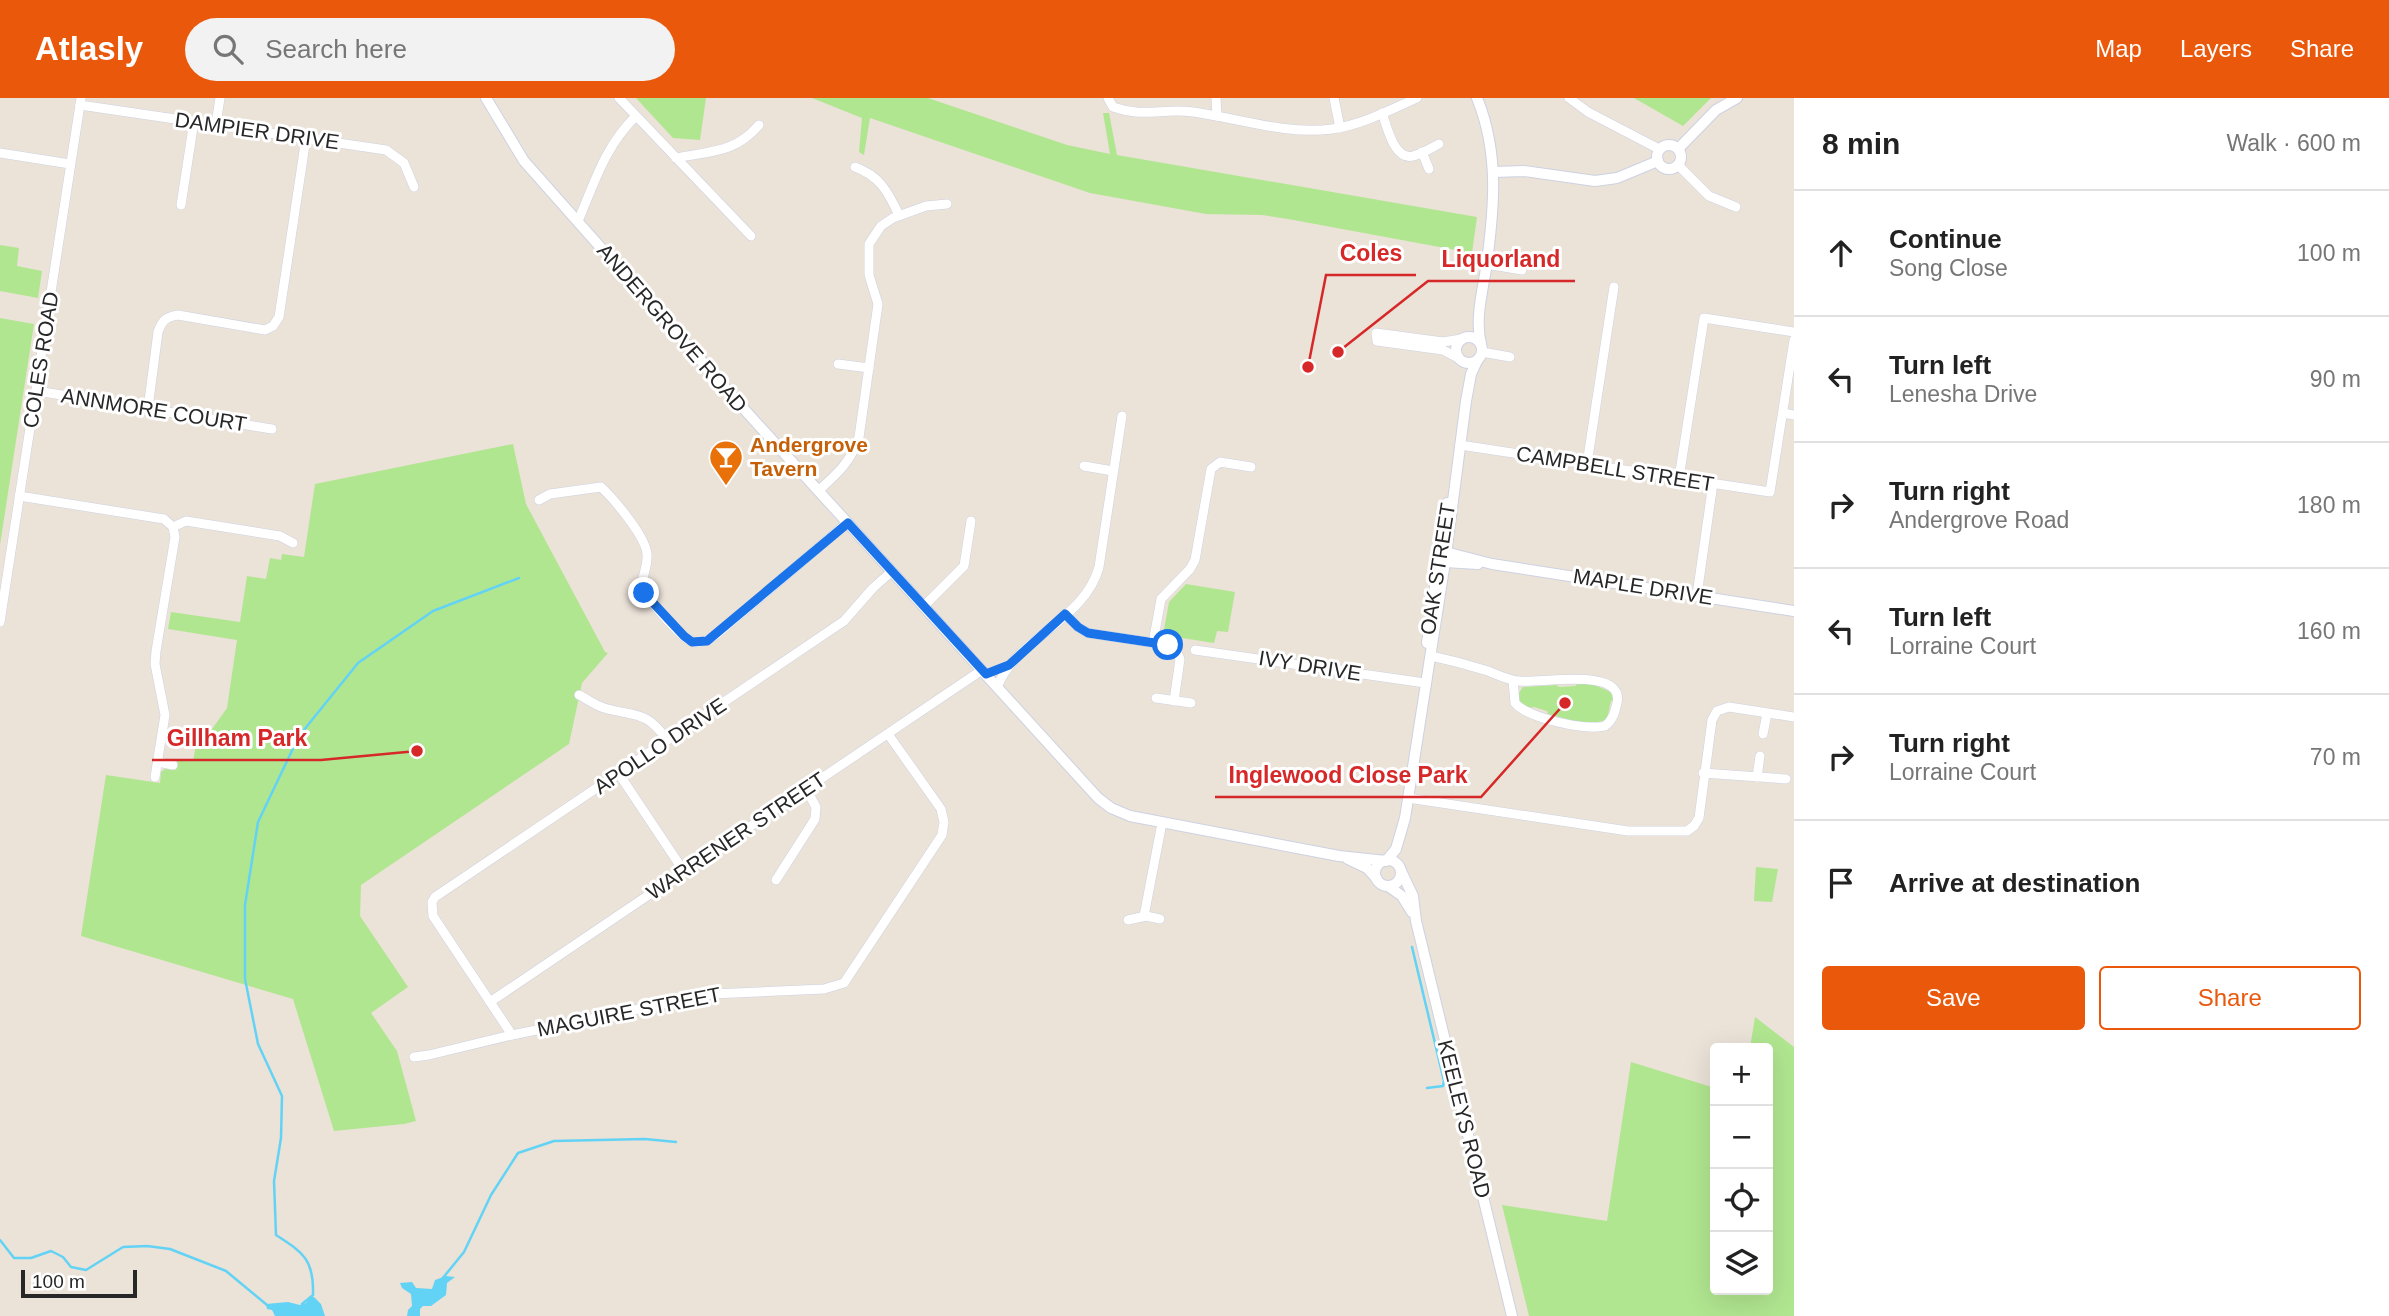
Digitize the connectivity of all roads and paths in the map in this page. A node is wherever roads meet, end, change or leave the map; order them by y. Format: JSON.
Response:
{"nodes":[{"id":1,"x":220,"y":98,"type":"edge"},
{"id":2,"x":486,"y":98,"type":"edge"},
{"id":3,"x":619,"y":98,"type":"edge"},
{"id":4,"x":1108,"y":98,"type":"edge"},
{"id":5,"x":1216,"y":98,"type":"edge"},
{"id":6,"x":1334,"y":98,"type":"edge"},
{"id":7,"x":1417,"y":98,"type":"edge"},
{"id":8,"x":1477,"y":98,"type":"edge"},
{"id":9,"x":1569,"y":98,"type":"edge"},
{"id":10,"x":1737,"y":98,"type":"edge"},
{"id":11,"x":81,"y":102,"type":"edge"},
{"id":12,"x":1382,"y":113,"type":"junction"},
{"id":13,"x":1217,"y":116,"type":"junction"},
{"id":14,"x":635,"y":117,"type":"junction"},
{"id":15,"x":194,"y":121,"type":"junction"},
{"id":16,"x":216,"y":124,"type":"junction"},
{"id":17,"x":759,"y":125,"type":"dead end"},
{"id":18,"x":1340,"y":128,"type":"junction"},
{"id":19,"x":306,"y":138,"type":"junction"},
{"id":20,"x":1439,"y":144,"type":"dead end"},
{"id":21,"x":1678,"y":149,"type":"junction"},
{"id":22,"x":1422,"y":152,"type":"junction"},
{"id":23,"x":0,"y":153,"type":"edge"},
{"id":24,"x":1659,"y":155,"type":"junction"},
{"id":25,"x":676,"y":158,"type":"junction"},
{"id":26,"x":70,"y":164,"type":"junction"},
{"id":27,"x":1678,"y":165,"type":"junction"},
{"id":28,"x":855,"y":167,"type":"dead end"},
{"id":29,"x":1429,"y":169,"type":"dead end"},
{"id":30,"x":1494,"y":172,"type":"junction"},
{"id":31,"x":414,"y":187,"type":"dead end"},
{"id":32,"x":947,"y":204,"type":"dead end"},
{"id":33,"x":181,"y":205,"type":"dead end"},
{"id":34,"x":1736,"y":207,"type":"dead end"},
{"id":35,"x":899,"y":215,"type":"junction"},
{"id":36,"x":578,"y":221,"type":"junction"},
{"id":37,"x":751,"y":236,"type":"dead end"},
{"id":38,"x":1486,"y":264,"type":"junction"},
{"id":39,"x":1522,"y":270,"type":"dead end"},
{"id":40,"x":1614,"y":287,"type":"dead end"},
{"id":41,"x":1482,"y":295,"type":"junction"},
{"id":42,"x":1794,"y":332,"type":"edge"},
{"id":43,"x":1462,"y":339,"type":"junction"},
{"id":44,"x":1794,"y":340,"type":"edge"},
{"id":45,"x":1480,"y":352,"type":"junction"},
{"id":46,"x":1510,"y":356,"type":"dead end"},
{"id":47,"x":1459,"y":359,"type":"junction"},
{"id":48,"x":838,"y":364,"type":"dead end"},
{"id":49,"x":869,"y":368,"type":"junction"},
{"id":50,"x":37,"y":391,"type":"junction"},
{"id":51,"x":1466,"y":401,"type":"junction"},
{"id":52,"x":148,"y":408,"type":"junction"},
{"id":53,"x":1783,"y":414,"type":"junction"},
{"id":54,"x":1794,"y":415,"type":"edge"},
{"id":55,"x":1122,"y":416,"type":"dead end"},
{"id":56,"x":272,"y":429,"type":"dead end"},
{"id":57,"x":1459,"y":451,"type":"junction"},
{"id":58,"x":1587,"y":464,"type":"junction"},
{"id":59,"x":1084,"y":466,"type":"dead end"},
{"id":60,"x":1251,"y":467,"type":"dead end"},
{"id":61,"x":1113,"y":471,"type":"junction"},
{"id":62,"x":1679,"y":478,"type":"junction"},
{"id":63,"x":1713,"y":483,"type":"junction"},
{"id":64,"x":818,"y":491,"type":"junction"},
{"id":65,"x":19,"y":496,"type":"junction"},
{"id":66,"x":539,"y":500,"type":"dead end"},
{"id":67,"x":971,"y":521,"type":"dead end"},
{"id":68,"x":848,"y":523,"type":"junction"},
{"id":69,"x":173,"y":527,"type":"junction"},
{"id":70,"x":293,"y":544,"type":"dead end"},
{"id":71,"x":1443,"y":557,"type":"junction"},
{"id":72,"x":891,"y":572,"type":"junction"},
{"id":73,"x":1697,"y":595,"type":"junction"},
{"id":74,"x":924,"y":606,"type":"junction"},
{"id":75,"x":1794,"y":611,"type":"edge"},
{"id":76,"x":1065,"y":614,"type":"junction"},
{"id":77,"x":0,"y":622,"type":"edge"},
{"id":78,"x":1153,"y":643,"type":"junction"},
{"id":79,"x":1195,"y":650,"type":"dead end"},
{"id":80,"x":1428,"y":656,"type":"junction"},
{"id":81,"x":1009,"y":665,"type":"junction"},
{"id":82,"x":984,"y":672,"type":"junction"},
{"id":83,"x":1513,"y":680,"type":"junction"},
{"id":84,"x":1425,"y":683,"type":"junction"},
{"id":85,"x":997,"y":687,"type":"junction"},
{"id":86,"x":579,"y":695,"type":"dead end"},
{"id":87,"x":1156,"y":698,"type":"dead end"},
{"id":88,"x":1174,"y":701,"type":"junction"},
{"id":89,"x":1191,"y":703,"type":"dead end"},
{"id":90,"x":1767,"y":713,"type":"junction"},
{"id":91,"x":1794,"y":717,"type":"edge"},
{"id":92,"x":888,"y":734,"type":"junction"},
{"id":93,"x":1763,"y":734,"type":"dead end"},
{"id":94,"x":667,"y":740,"type":"junction"},
{"id":95,"x":1760,"y":757,"type":"dead end"},
{"id":96,"x":158,"y":762,"type":"junction"},
{"id":97,"x":173,"y":765,"type":"dead end"},
{"id":98,"x":1703,"y":773,"type":"junction"},
{"id":99,"x":619,"y":774,"type":"junction"},
{"id":100,"x":155,"y":777,"type":"dead end"},
{"id":101,"x":1757,"y":777,"type":"junction"},
{"id":102,"x":1786,"y":779,"type":"dead end"},
{"id":103,"x":806,"y":789,"type":"junction"},
{"id":104,"x":1408,"y":798,"type":"junction"},
{"id":105,"x":1405,"y":818,"type":"junction"},
{"id":106,"x":1162,"y":822,"type":"junction"},
{"id":107,"x":1339,"y":856,"type":"junction"},
{"id":108,"x":1386,"y":861,"type":"junction"},
{"id":109,"x":684,"y":870,"type":"junction"},
{"id":110,"x":1401,"y":870,"type":"junction"},
{"id":111,"x":776,"y":880,"type":"dead end"},
{"id":112,"x":1383,"y":883,"type":"junction"},
{"id":113,"x":421,"y":903,"type":"dead end"},
{"id":114,"x":432,"y":905,"type":"junction"},
{"id":115,"x":1144,"y":916,"type":"junction"},
{"id":116,"x":1160,"y":919,"type":"dead end"},
{"id":117,"x":1128,"y":920,"type":"dead end"},
{"id":118,"x":1416,"y":921,"type":"junction"},
{"id":119,"x":490,"y":1002,"type":"junction"},
{"id":120,"x":512,"y":1035,"type":"junction"},
{"id":121,"x":414,"y":1057,"type":"dead end"},
{"id":122,"x":1512,"y":1316,"type":"edge"}],
"edges":[{"from":1,"to":16,"type":"street"},
{"from":2,"to":36,"type":"street","name":"ANDERGROVE ROAD"},
{"from":3,"to":14,"type":"street"},
{"from":4,"to":13,"type":"street"},
{"from":5,"to":13,"type":"street"},
{"from":6,"to":18,"type":"street"},
{"from":7,"to":12,"type":"street"},
{"from":8,"to":30,"type":"street","name":"OAK STREET"},
{"from":9,"to":24,"type":"street"},
{"from":10,"to":21,"type":"street"},
{"from":11,"to":15,"type":"street","name":"DAMPIER DRIVE"},
{"from":11,"to":26,"type":"street","name":"COLES ROAD"},
{"from":12,"to":18,"type":"street"},
{"from":12,"to":22,"type":"street"},
{"from":13,"to":18,"type":"street"},
{"from":14,"to":25,"type":"street"},
{"from":14,"to":36,"type":"street"},
{"from":15,"to":16,"type":"street","name":"DAMPIER DRIVE"},
{"from":15,"to":33,"type":"street"},
{"from":16,"to":19,"type":"street","name":"DAMPIER DRIVE"},
{"from":17,"to":25,"type":"street"},
{"from":19,"to":31,"type":"street","name":"DAMPIER DRIVE"},
{"from":19,"to":52,"type":"street"},
{"from":20,"to":22,"type":"street"},
{"from":21,"to":24,"type":"street"},
{"from":21,"to":27,"type":"street"},
{"from":22,"to":29,"type":"street"},
{"from":23,"to":26,"type":"street"},
{"from":24,"to":27,"type":"street"},
{"from":24,"to":30,"type":"street"},
{"from":25,"to":37,"type":"street"},
{"from":26,"to":50,"type":"street","name":"COLES ROAD"},
{"from":27,"to":34,"type":"street"},
{"from":28,"to":35,"type":"street"},
{"from":30,"to":38,"type":"street","name":"OAK STREET"},
{"from":32,"to":35,"type":"street"},
{"from":35,"to":49,"type":"street"},
{"from":36,"to":64,"type":"street","name":"ANDERGROVE ROAD"},
{"from":38,"to":39,"type":"street"},
{"from":38,"to":41,"type":"street","name":"OAK STREET"},
{"from":40,"to":58,"type":"street"},
{"from":41,"to":43,"type":"street","name":"OAK STREET"},
{"from":41,"to":45,"type":"street","name":"OAK STREET"},
{"from":42,"to":62,"type":"street"},
{"from":43,"to":45,"type":"street"},
{"from":43,"to":47,"type":"street"},
{"from":43,"to":47,"type":"street"},
{"from":44,"to":53,"type":"street"},
{"from":45,"to":46,"type":"street"},
{"from":45,"to":47,"type":"street"},
{"from":45,"to":51,"type":"street","name":"OAK STREET"},
{"from":47,"to":51,"type":"street","name":"OAK STREET"},
{"from":48,"to":49,"type":"street"},
{"from":49,"to":64,"type":"street"},
{"from":50,"to":52,"type":"street","name":"ANNMORE COURT"},
{"from":50,"to":65,"type":"street","name":"COLES ROAD"},
{"from":51,"to":57,"type":"street","name":"OAK STREET"},
{"from":52,"to":56,"type":"street","name":"ANNMORE COURT"},
{"from":53,"to":54,"type":"street"},
{"from":53,"to":63,"type":"street","name":"CAMPBELL STREET"},
{"from":55,"to":61,"type":"street"},
{"from":57,"to":58,"type":"street","name":"CAMPBELL STREET"},
{"from":57,"to":71,"type":"street","name":"OAK STREET"},
{"from":58,"to":62,"type":"street","name":"CAMPBELL STREET"},
{"from":59,"to":61,"type":"street"},
{"from":60,"to":78,"type":"street"},
{"from":61,"to":76,"type":"street"},
{"from":62,"to":63,"type":"street","name":"CAMPBELL STREET"},
{"from":63,"to":73,"type":"street"},
{"from":64,"to":68,"type":"street","name":"ANDERGROVE ROAD"},
{"from":65,"to":69,"type":"street"},
{"from":65,"to":77,"type":"street","name":"COLES ROAD"},
{"from":66,"to":68,"type":"street"},
{"from":67,"to":74,"type":"street"},
{"from":68,"to":72,"type":"street","name":"ANDERGROVE ROAD"},
{"from":69,"to":70,"type":"street"},
{"from":69,"to":96,"type":"street"},
{"from":71,"to":73,"type":"street","name":"MAPLE DRIVE"},
{"from":71,"to":80,"type":"street","name":"OAK STREET"},
{"from":72,"to":74,"type":"street","name":"ANDERGROVE ROAD"},
{"from":72,"to":94,"type":"street","name":"APOLLO DRIVE"},
{"from":73,"to":75,"type":"street","name":"MAPLE DRIVE"},
{"from":74,"to":82,"type":"street","name":"ANDERGROVE ROAD"},
{"from":76,"to":78,"type":"street"},
{"from":76,"to":81,"type":"street"},
{"from":78,"to":88,"type":"street"},
{"from":79,"to":84,"type":"street","name":"IVY DRIVE"},
{"from":80,"to":83,"type":"street"},
{"from":80,"to":84,"type":"street","name":"OAK STREET"},
{"from":81,"to":82,"type":"street","name":"WARRENER STREET"},
{"from":81,"to":85,"type":"street"},
{"from":82,"to":85,"type":"street","name":"ANDERGROVE ROAD"},
{"from":82,"to":92,"type":"street","name":"WARRENER STREET"},
{"from":83,"to":83,"type":"street"},
{"from":84,"to":104,"type":"street","name":"OAK STREET"},
{"from":85,"to":106,"type":"street","name":"ANDERGROVE ROAD"},
{"from":86,"to":94,"type":"street"},
{"from":87,"to":88,"type":"street"},
{"from":88,"to":89,"type":"street"},
{"from":90,"to":91,"type":"street"},
{"from":90,"to":93,"type":"street"},
{"from":90,"to":98,"type":"street"},
{"from":92,"to":103,"type":"street","name":"WARRENER STREET"},
{"from":92,"to":120,"type":"street","name":"MAGUIRE STREET"},
{"from":94,"to":99,"type":"street","name":"APOLLO DRIVE"},
{"from":95,"to":101,"type":"street"},
{"from":96,"to":97,"type":"street"},
{"from":96,"to":100,"type":"street"},
{"from":98,"to":101,"type":"street"},
{"from":98,"to":104,"type":"street"},
{"from":99,"to":109,"type":"street"},
{"from":99,"to":114,"type":"street","name":"APOLLO DRIVE"},
{"from":101,"to":102,"type":"street"},
{"from":103,"to":109,"type":"street","name":"WARRENER STREET"},
{"from":103,"to":111,"type":"street"},
{"from":104,"to":105,"type":"street","name":"OAK STREET"},
{"from":105,"to":108,"type":"street","name":"OAK STREET"},
{"from":105,"to":110,"type":"street","name":"OAK STREET"},
{"from":106,"to":107,"type":"street","name":"ANDERGROVE ROAD"},
{"from":106,"to":115,"type":"street"},
{"from":107,"to":108,"type":"street","name":"ANDERGROVE ROAD"},
{"from":107,"to":112,"type":"street","name":"ANDERGROVE ROAD"},
{"from":108,"to":110,"type":"street"},
{"from":108,"to":112,"type":"street"},
{"from":109,"to":119,"type":"street","name":"WARRENER STREET"},
{"from":110,"to":112,"type":"street"},
{"from":110,"to":118,"type":"street","name":"KEELEYS ROAD"},
{"from":112,"to":118,"type":"street","name":"KEELEYS ROAD"},
{"from":113,"to":114,"type":"street"},
{"from":114,"to":119,"type":"street"},
{"from":115,"to":116,"type":"street"},
{"from":115,"to":117,"type":"street"},
{"from":118,"to":122,"type":"street","name":"KEELEYS ROAD"},
{"from":119,"to":120,"type":"street"},
{"from":120,"to":121,"type":"street","name":"MAGUIRE STREET"}]}
